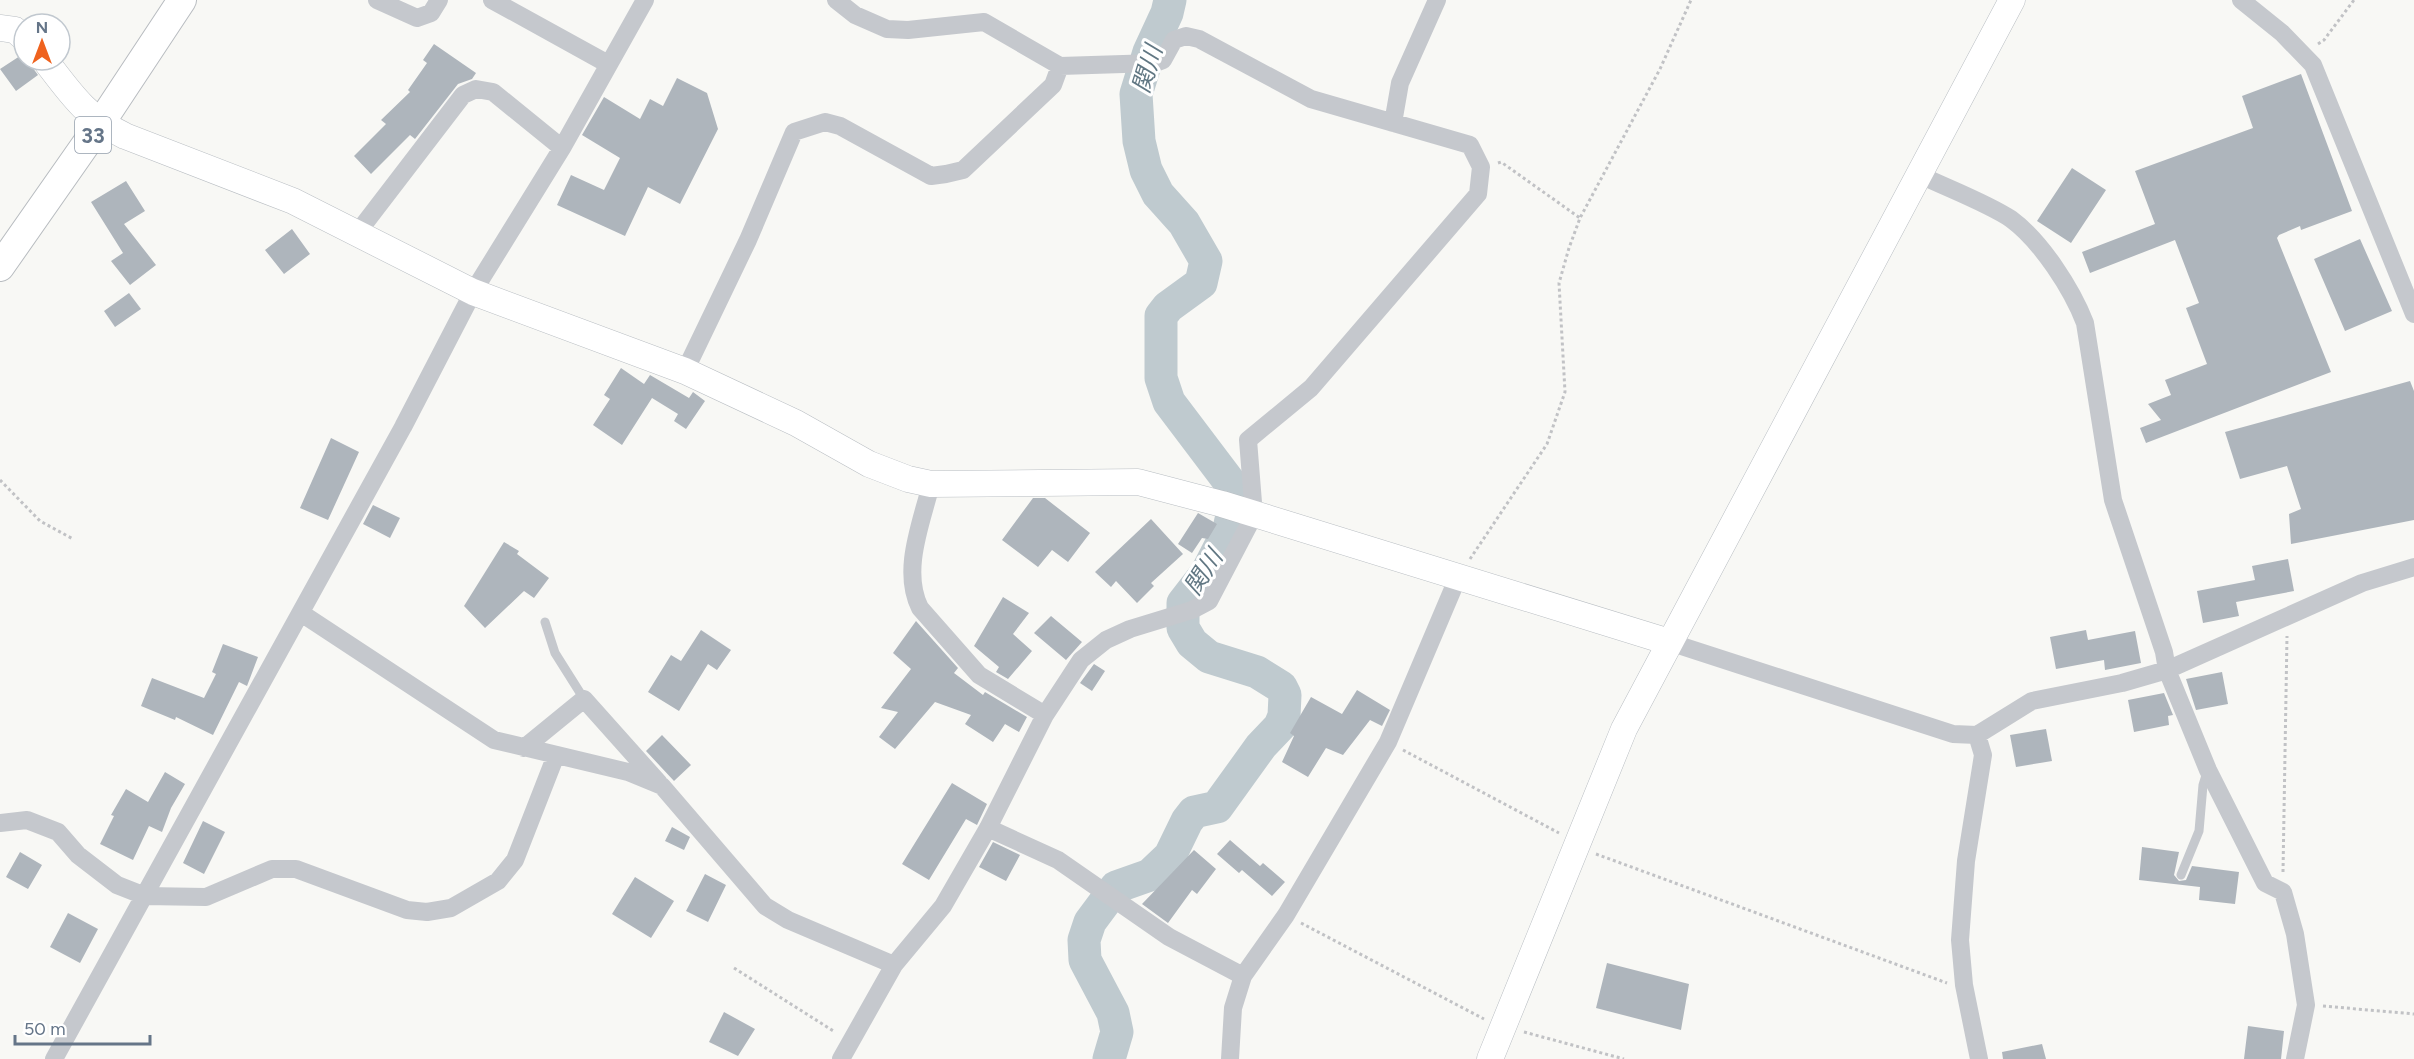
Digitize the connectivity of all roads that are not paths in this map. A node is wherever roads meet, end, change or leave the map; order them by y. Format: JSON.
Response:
{"nodes":[{"id":1,"x":182,"y":0,"type":"edge"},
{"id":2,"x":377,"y":0,"type":"edge"},
{"id":3,"x":439,"y":0,"type":"edge"},
{"id":4,"x":492,"y":0,"type":"edge"},
{"id":5,"x":645,"y":0,"type":"edge"},
{"id":6,"x":836,"y":0,"type":"edge"},
{"id":7,"x":1437,"y":0,"type":"edge"},
{"id":8,"x":2012,"y":0,"type":"edge"},
{"id":9,"x":2241,"y":0,"type":"edge"},
{"id":10,"x":608,"y":64,"type":"junction"},
{"id":11,"x":1060,"y":66,"type":"junction"},
{"id":12,"x":54,"y":72,"type":"edge"},
{"id":13,"x":1393,"y":123,"type":"junction"},
{"id":14,"x":100,"y":124,"type":"junction"},
{"id":15,"x":562,"y":148,"type":"junction"},
{"id":16,"x":1920,"y":175,"type":"junction"},
{"id":17,"x":358,"y":232,"type":"junction"},
{"id":18,"x":0,"y":267,"type":"edge"},
{"id":19,"x":473,"y":292,"type":"junction"},
{"id":20,"x":2414,"y":314,"type":"edge"},
{"id":21,"x":685,"y":371,"type":"junction"},
{"id":22,"x":931,"y":484,"type":"junction"},
{"id":23,"x":1240,"y":510,"type":"junction"},
{"id":24,"x":2414,"y":567,"type":"edge"},
{"id":25,"x":1458,"y":577,"type":"junction"},
{"id":26,"x":302,"y":612,"type":"junction"},
{"id":27,"x":545,"y":622,"type":"dead end"},
{"id":28,"x":1669,"y":642,"type":"junction"},
{"id":29,"x":2167,"y":670,"type":"junction"},
{"id":30,"x":584,"y":699,"type":"junction"},
{"id":31,"x":1045,"y":715,"type":"junction"},
{"id":32,"x":1977,"y":735,"type":"junction"},
{"id":33,"x":524,"y":748,"type":"junction"},
{"id":34,"x":556,"y":755,"type":"junction"},
{"id":35,"x":2208,"y":770,"type":"junction"},
{"id":36,"x":662,"y":786,"type":"junction"},
{"id":37,"x":0,"y":823,"type":"edge"},
{"id":38,"x":988,"y":828,"type":"junction"},
{"id":39,"x":2181,"y":875,"type":"dead end"},
{"id":40,"x":145,"y":896,"type":"junction"},
{"id":41,"x":894,"y":965,"type":"junction"},
{"id":42,"x":1243,"y":976,"type":"junction"},
{"id":43,"x":54,"y":1059,"type":"edge"},
{"id":44,"x":842,"y":1059,"type":"edge"},
{"id":45,"x":1230,"y":1059,"type":"edge"},
{"id":46,"x":1490,"y":1059,"type":"edge"},
{"id":47,"x":1979,"y":1059,"type":"edge"},
{"id":48,"x":2295,"y":1059,"type":"edge"}],
"edges":[{"from":1,"to":14,"type":"main road","number":"33"},
{"from":2,"to":3,"type":"street"},
{"from":4,"to":10,"type":"street"},
{"from":5,"to":10,"type":"street"},
{"from":6,"to":11,"type":"street"},
{"from":7,"to":13,"type":"street"},
{"from":8,"to":16,"type":"street"},
{"from":9,"to":20,"type":"street"},
{"from":10,"to":15,"type":"street"},
{"from":11,"to":13,"type":"street"},
{"from":11,"to":21,"type":"street"},
{"from":12,"to":14,"type":"street"},
{"from":13,"to":23,"type":"street"},
{"from":14,"to":17,"type":"street"},
{"from":14,"to":18,"type":"main road","number":"33"},
{"from":15,"to":17,"type":"street"},
{"from":15,"to":19,"type":"street"},
{"from":16,"to":28,"type":"street"},
{"from":16,"to":29,"type":"street"},
{"from":17,"to":19,"type":"street"},
{"from":19,"to":21,"type":"street"},
{"from":19,"to":26,"type":"street"},
{"from":21,"to":22,"type":"street"},
{"from":22,"to":23,"type":"street"},
{"from":22,"to":31,"type":"street"},
{"from":23,"to":25,"type":"street"},
{"from":23,"to":31,"type":"street"},
{"from":24,"to":29,"type":"street"},
{"from":25,"to":28,"type":"street"},
{"from":25,"to":42,"type":"street"},
{"from":26,"to":33,"type":"street"},
{"from":26,"to":40,"type":"street"},
{"from":27,"to":30,"type":"lane"},
{"from":28,"to":32,"type":"street"},
{"from":28,"to":46,"type":"street"},
{"from":29,"to":32,"type":"street"},
{"from":29,"to":35,"type":"street"},
{"from":30,"to":33,"type":"street"},
{"from":30,"to":36,"type":"street"},
{"from":31,"to":38,"type":"street"},
{"from":32,"to":47,"type":"street"},
{"from":33,"to":34,"type":"street"},
{"from":34,"to":36,"type":"street"},
{"from":34,"to":40,"type":"street"},
{"from":35,"to":39,"type":"lane"},
{"from":35,"to":48,"type":"street"},
{"from":36,"to":41,"type":"street"},
{"from":37,"to":40,"type":"street"},
{"from":38,"to":41,"type":"street"},
{"from":38,"to":42,"type":"street"},
{"from":40,"to":43,"type":"street"},
{"from":41,"to":44,"type":"street"},
{"from":42,"to":45,"type":"street"}]}
